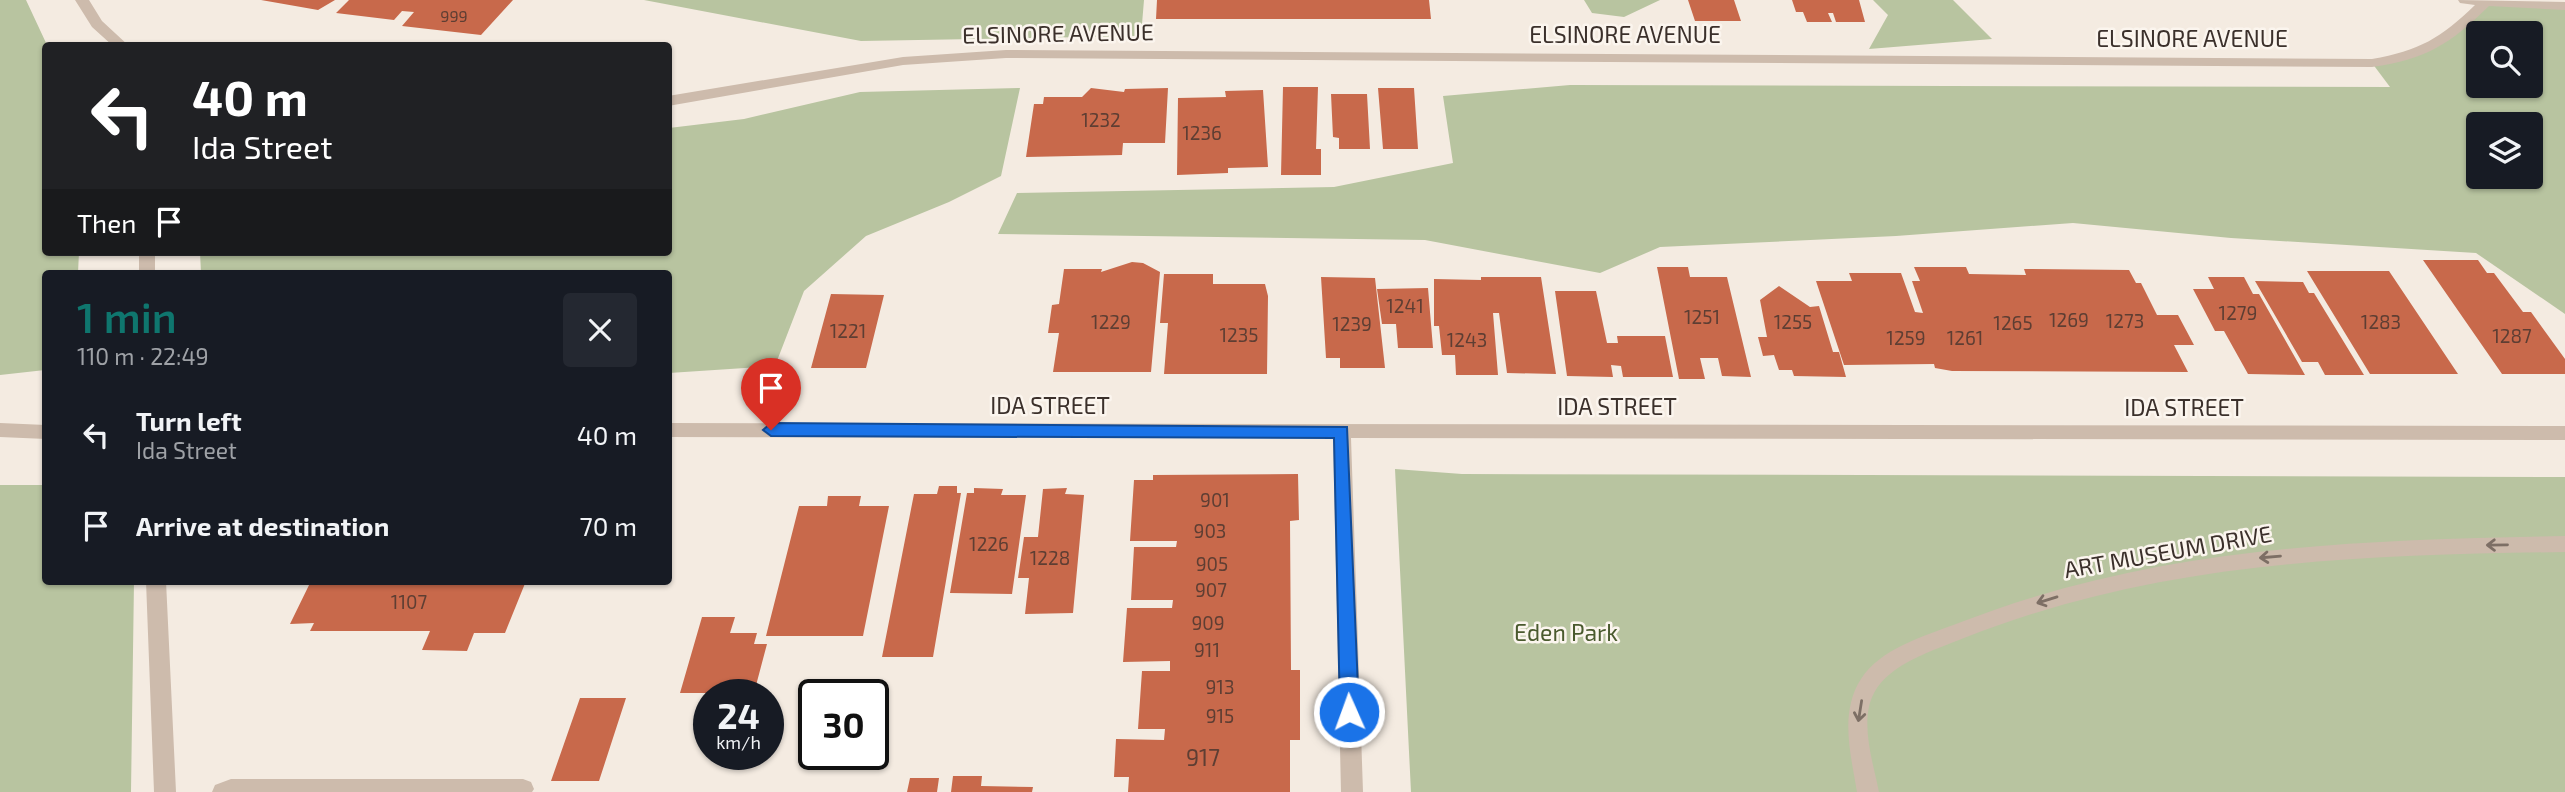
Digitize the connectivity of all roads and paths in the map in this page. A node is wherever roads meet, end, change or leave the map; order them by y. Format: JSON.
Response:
{"nodes":[{"id":1,"x":82,"y":0,"type":"edge"},
{"id":2,"x":2465,"y":0,"type":"edge"},
{"id":3,"x":2485,"y":2,"type":"junction"},
{"id":4,"x":2565,"y":6,"type":"edge"},
{"id":5,"x":117,"y":42,"type":"edge"},
{"id":6,"x":672,"y":100,"type":"edge"},
{"id":7,"x":0,"y":430,"type":"edge"},
{"id":8,"x":672,"y":430,"type":"edge"},
{"id":9,"x":42,"y":432,"type":"edge"},
{"id":10,"x":1342,"y":432,"type":"junction"},
{"id":11,"x":2565,"y":433,"type":"edge"},
{"id":12,"x":2565,"y":544,"type":"edge"},
{"id":13,"x":156,"y":585,"type":"edge"},
{"id":14,"x":523,"y":789,"type":"dead end"},
{"id":15,"x":165,"y":792,"type":"edge"},
{"id":16,"x":223,"y":792,"type":"edge"},
{"id":17,"x":1352,"y":792,"type":"edge"},
{"id":18,"x":1868,"y":792,"type":"edge"}],
"edges":[{"from":1,"to":5,"type":"street"},
{"from":2,"to":3,"type":"street"},
{"from":3,"to":4,"type":"street"},
{"from":3,"to":6,"type":"street","name":"ELSINORE AVENUE"},
{"from":7,"to":9,"type":"street"},
{"from":8,"to":10,"type":"street","name":"IDA STREET"},
{"from":10,"to":11,"type":"street","name":"IDA STREET"},
{"from":10,"to":17,"type":"street"},
{"from":12,"to":18,"type":"street","name":"ART MUSEUM DRIVE","one_way":true},
{"from":13,"to":15,"type":"street"},
{"from":14,"to":16,"type":"street"}]}
